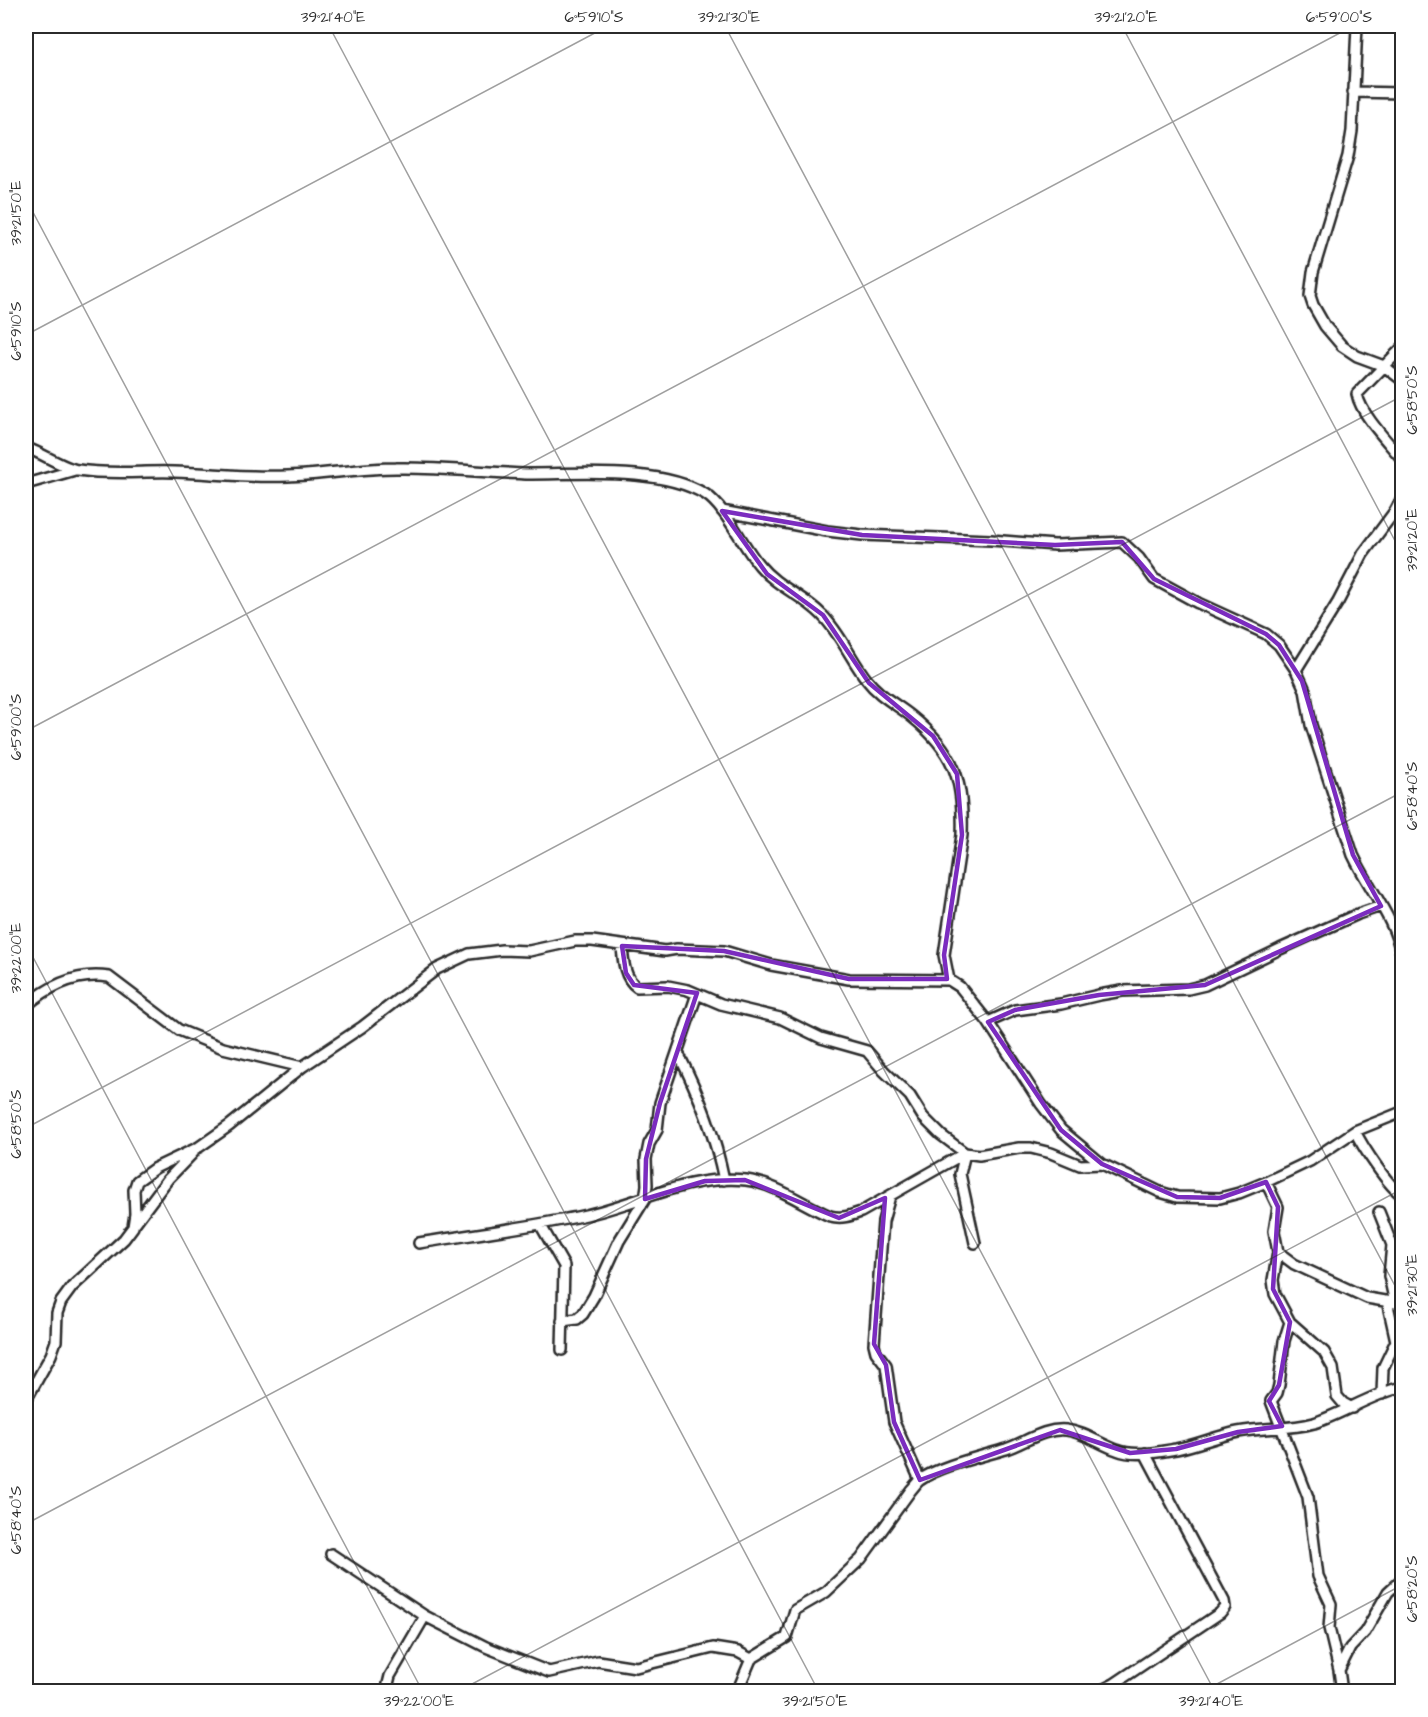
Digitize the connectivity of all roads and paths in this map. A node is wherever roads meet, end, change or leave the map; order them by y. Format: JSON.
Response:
{"nodes":[{"id":1,"x":1357,"y":26,"type":"edge"},
{"id":2,"x":1353,"y":92,"type":"junction"},
{"id":3,"x":1402,"y":93,"type":"edge"},
{"id":4,"x":1402,"y":348,"type":"edge"},
{"id":5,"x":1384,"y":366,"type":"junction"},
{"id":6,"x":1402,"y":380,"type":"edge"},
{"id":7,"x":26,"y":448,"type":"edge"},
{"id":8,"x":1402,"y":459,"type":"edge"},
{"id":9,"x":75,"y":470,"type":"junction"},
{"id":10,"x":26,"y":484,"type":"edge"},
{"id":11,"x":1402,"y":498,"type":"edge"},
{"id":12,"x":722,"y":511,"type":"junction"},
{"id":13,"x":1296,"y":670,"type":"junction"},
{"id":14,"x":1381,"y":906,"type":"junction"},
{"id":15,"x":622,"y":946,"type":"junction"},
{"id":16,"x":1402,"y":958,"type":"edge"},
{"id":17,"x":949,"y":980,"type":"junction"},
{"id":18,"x":697,"y":994,"type":"junction"},
{"id":19,"x":26,"y":1006,"type":"edge"},
{"id":20,"x":988,"y":1022,"type":"junction"},
{"id":21,"x":678,"y":1053,"type":"junction"},
{"id":22,"x":302,"y":1067,"type":"junction"},
{"id":23,"x":1402,"y":1112,"type":"edge"},
{"id":24,"x":1355,"y":1131,"type":"junction"},
{"id":25,"x":199,"y":1147,"type":"junction"},
{"id":26,"x":965,"y":1153,"type":"junction"},
{"id":27,"x":1102,"y":1164,"type":"junction"},
{"id":28,"x":724,"y":1180,"type":"junction"},
{"id":29,"x":1266,"y":1182,"type":"junction"},
{"id":30,"x":1402,"y":1194,"type":"edge"},
{"id":31,"x":890,"y":1196,"type":"junction"},
{"id":32,"x":645,"y":1199,"type":"junction"},
{"id":33,"x":1379,"y":1212,"type":"dead end"},
{"id":34,"x":540,"y":1224,"type":"junction"},
{"id":35,"x":133,"y":1227,"type":"junction"},
{"id":36,"x":419,"y":1243,"type":"dead end"},
{"id":37,"x":975,"y":1243,"type":"dead end"},
{"id":38,"x":1278,"y":1252,"type":"junction"},
{"id":39,"x":1395,"y":1303,"type":"edge"},
{"id":40,"x":562,"y":1321,"type":"junction"},
{"id":41,"x":1290,"y":1322,"type":"junction"},
{"id":42,"x":562,"y":1350,"type":"dead end"},
{"id":43,"x":1402,"y":1387,"type":"edge"},
{"id":44,"x":1382,"y":1394,"type":"junction"},
{"id":45,"x":26,"y":1400,"type":"edge"},
{"id":46,"x":1352,"y":1408,"type":"junction"},
{"id":47,"x":1282,"y":1426,"type":"junction"},
{"id":48,"x":1145,"y":1453,"type":"junction"},
{"id":49,"x":920,"y":1480,"type":"junction"},
{"id":50,"x":331,"y":1554,"type":"dead end"},
{"id":51,"x":1402,"y":1579,"type":"edge"},
{"id":52,"x":425,"y":1616,"type":"junction"},
{"id":53,"x":751,"y":1659,"type":"junction"},
{"id":54,"x":1339,"y":1670,"type":"junction"},
{"id":55,"x":739,"y":1690,"type":"edge"},
{"id":56,"x":390,"y":1692,"type":"edge"},
{"id":57,"x":1098,"y":1692,"type":"edge"},
{"id":58,"x":1342,"y":1692,"type":"edge"}],
"edges":[{"from":1,"to":2,"type":"street"},
{"from":2,"to":3,"type":"street"},
{"from":2,"to":5,"type":"street"},
{"from":4,"to":5,"type":"street"},
{"from":5,"to":6,"type":"street"},
{"from":5,"to":8,"type":"street"},
{"from":7,"to":9,"type":"street"},
{"from":9,"to":10,"type":"street"},
{"from":9,"to":12,"type":"street"},
{"from":11,"to":13,"type":"street"},
{"from":12,"to":13,"type":"street"},
{"from":12,"to":17,"type":"street"},
{"from":13,"to":14,"type":"street"},
{"from":14,"to":16,"type":"street"},
{"from":14,"to":20,"type":"street"},
{"from":15,"to":17,"type":"street"},
{"from":15,"to":18,"type":"street"},
{"from":15,"to":22,"type":"street"},
{"from":17,"to":20,"type":"street"},
{"from":18,"to":21,"type":"street"},
{"from":18,"to":26,"type":"street"},
{"from":19,"to":22,"type":"street"},
{"from":20,"to":27,"type":"street"},
{"from":21,"to":28,"type":"street"},
{"from":21,"to":32,"type":"street"},
{"from":22,"to":25,"type":"street"},
{"from":23,"to":24,"type":"street"},
{"from":24,"to":29,"type":"street"},
{"from":24,"to":30,"type":"street"},
{"from":25,"to":35,"type":"street"},
{"from":25,"to":35,"type":"street"},
{"from":26,"to":27,"type":"street"},
{"from":26,"to":31,"type":"street"},
{"from":26,"to":37,"type":"street"},
{"from":27,"to":29,"type":"street"},
{"from":28,"to":31,"type":"street"},
{"from":28,"to":32,"type":"street"},
{"from":29,"to":38,"type":"street"},
{"from":31,"to":49,"type":"street"},
{"from":32,"to":34,"type":"street"},
{"from":32,"to":40,"type":"street"},
{"from":33,"to":39,"type":"street"},
{"from":34,"to":36,"type":"street"},
{"from":34,"to":40,"type":"street"},
{"from":35,"to":45,"type":"street"},
{"from":38,"to":39,"type":"street"},
{"from":38,"to":41,"type":"street"},
{"from":39,"to":44,"type":"street"},
{"from":40,"to":42,"type":"street"},
{"from":41,"to":46,"type":"street"},
{"from":41,"to":47,"type":"street"},
{"from":43,"to":44,"type":"street"},
{"from":44,"to":46,"type":"street"},
{"from":46,"to":47,"type":"street"},
{"from":47,"to":48,"type":"street"},
{"from":47,"to":54,"type":"street"},
{"from":48,"to":49,"type":"street"},
{"from":48,"to":57,"type":"street"},
{"from":49,"to":53,"type":"street"},
{"from":50,"to":52,"type":"street"},
{"from":51,"to":54,"type":"street"},
{"from":52,"to":53,"type":"street"},
{"from":52,"to":56,"type":"street"},
{"from":53,"to":55,"type":"street"},
{"from":54,"to":58,"type":"street"}]}
